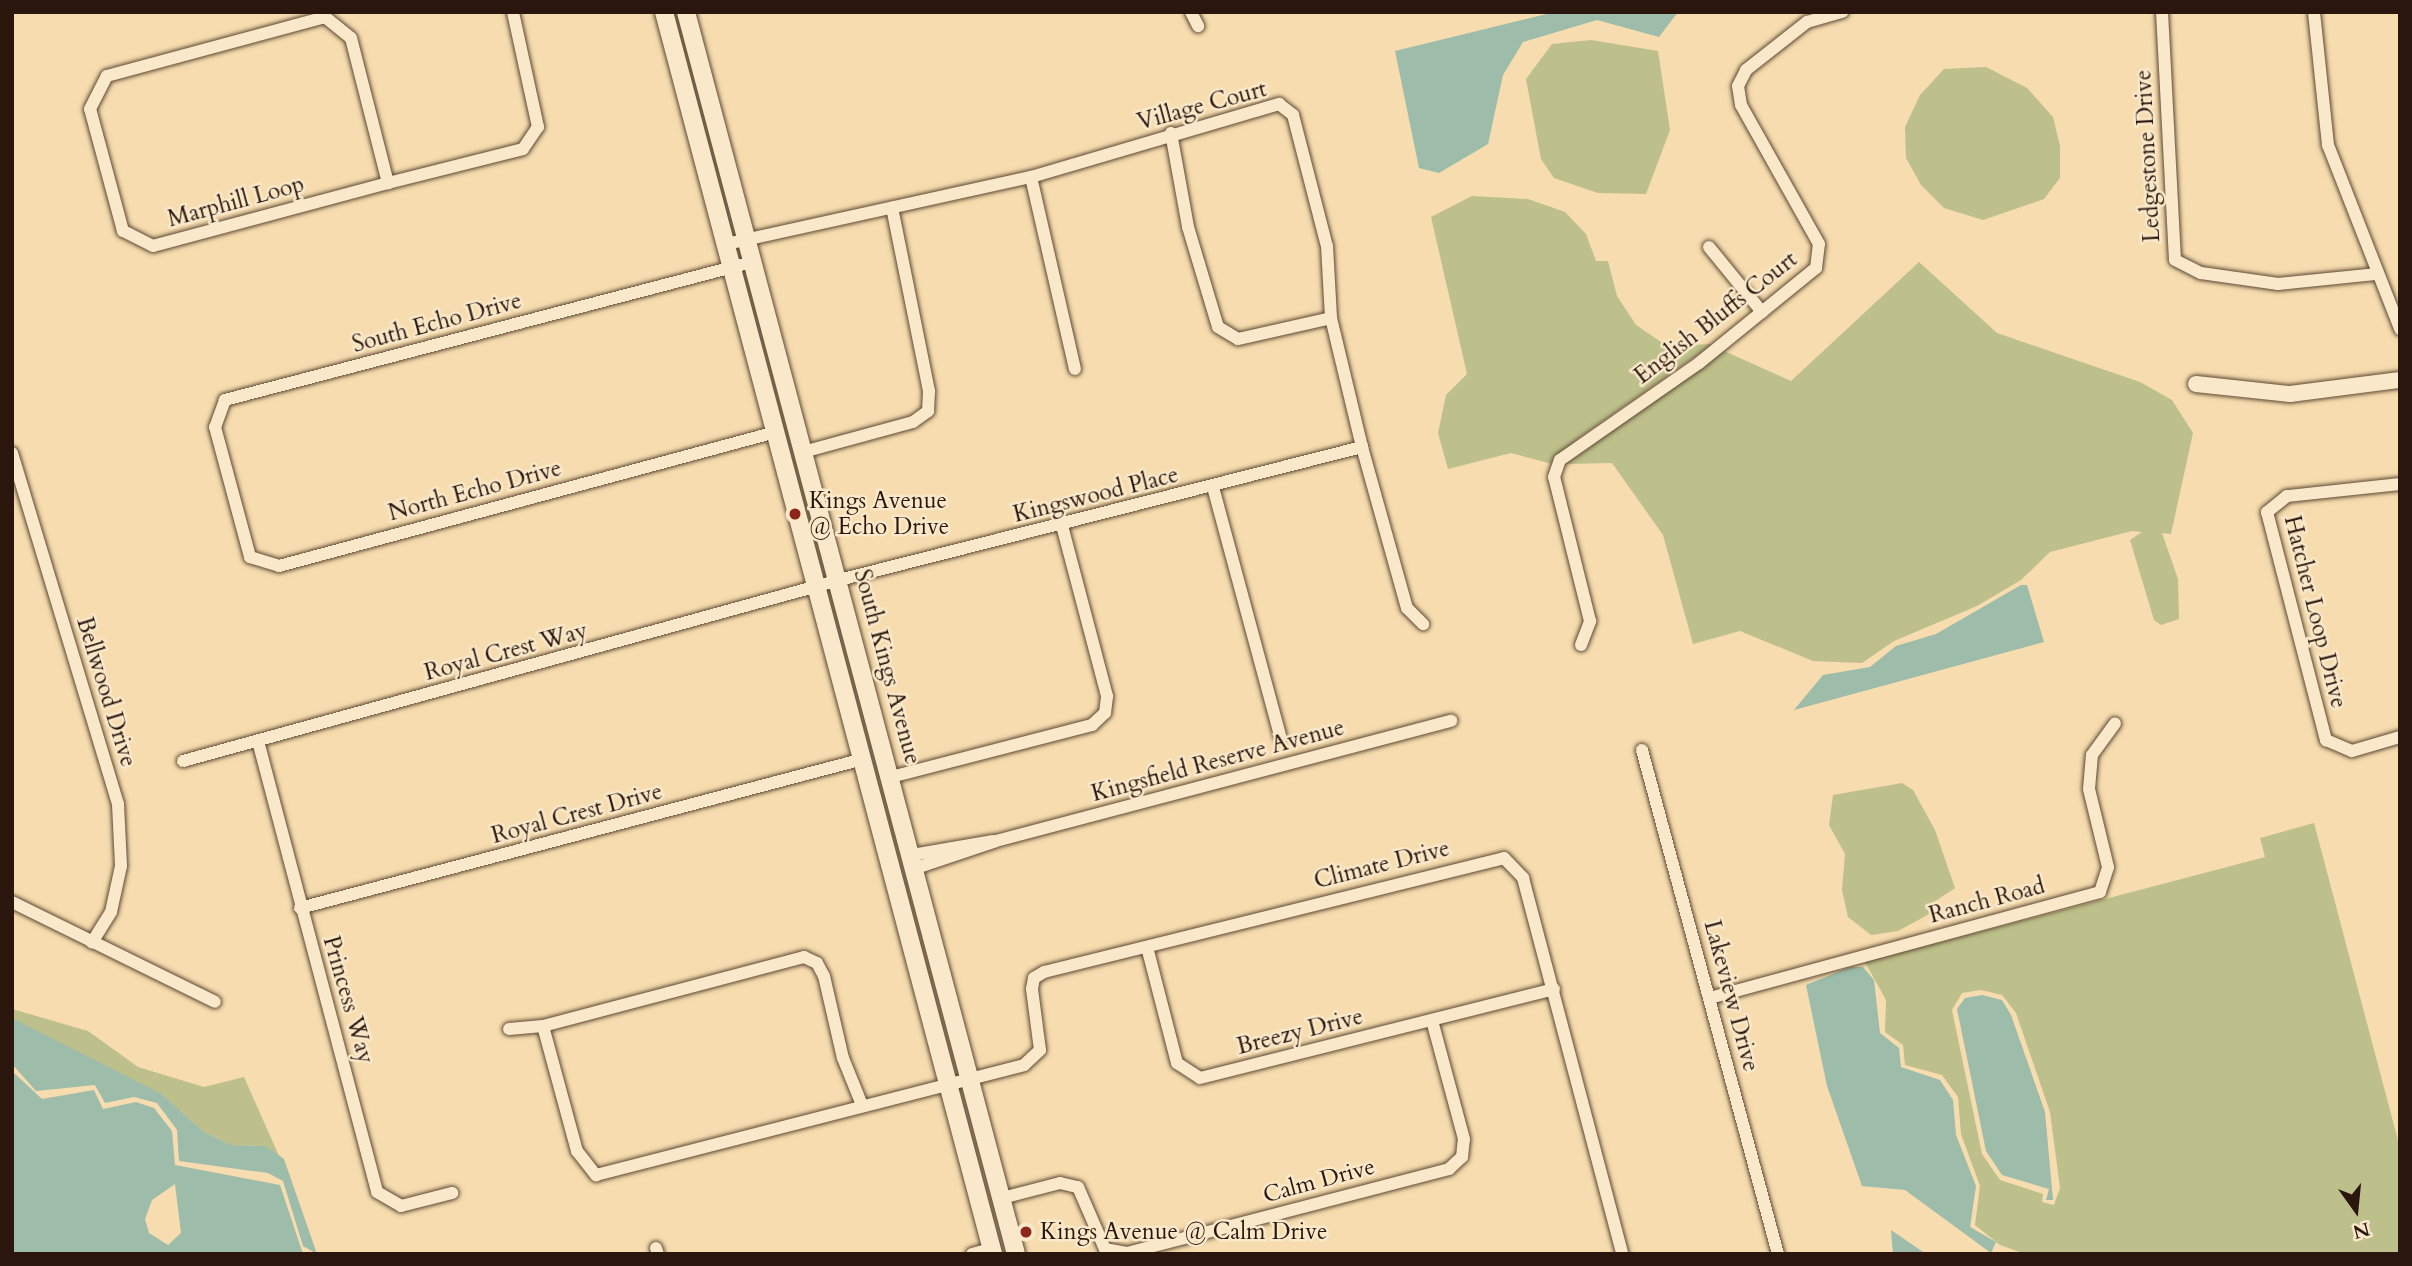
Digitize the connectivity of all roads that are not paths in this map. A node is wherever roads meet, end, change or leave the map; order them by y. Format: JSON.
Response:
{"nodes":[{"id":1,"x":513,"y":12,"type":"edge"},
{"id":2,"x":664,"y":12,"type":"edge"},
{"id":3,"x":686,"y":12,"type":"edge"},
{"id":4,"x":1191,"y":12,"type":"edge"},
{"id":5,"x":1843,"y":12,"type":"edge"},
{"id":6,"x":2162,"y":12,"type":"edge"},
{"id":7,"x":2314,"y":12,"type":"edge"},
{"id":8,"x":1198,"y":26,"type":"dead end"},
{"id":9,"x":707,"y":94,"type":"junction"},
{"id":10,"x":687,"y":99,"type":"junction"},
{"id":11,"x":1171,"y":134,"type":"junction"},
{"id":12,"x":1031,"y":177,"type":"junction"},
{"id":13,"x":388,"y":183,"type":"junction"},
{"id":14,"x":892,"y":208,"type":"junction"},
{"id":15,"x":746,"y":239,"type":"junction"},
{"id":16,"x":726,"y":244,"type":"junction"},
{"id":17,"x":1709,"y":247,"type":"dead end"},
{"id":18,"x":752,"y":262,"type":"junction"},
{"id":19,"x":732,"y":267,"type":"junction"},
{"id":20,"x":2376,"y":274,"type":"junction"},
{"id":21,"x":1762,"y":312,"type":"junction"},
{"id":22,"x":1331,"y":318,"type":"junction"},
{"id":23,"x":2400,"y":329,"type":"edge"},
{"id":24,"x":1075,"y":369,"type":"dead end"},
{"id":25,"x":2400,"y":380,"type":"edge"},
{"id":26,"x":2196,"y":384,"type":"dead end"},
{"id":27,"x":776,"y":432,"type":"junction"},
{"id":28,"x":1362,"y":447,"type":"junction"},
{"id":29,"x":803,"y":452,"type":"junction"},
{"id":30,"x":12,"y":453,"type":"edge"},
{"id":31,"x":2400,"y":484,"type":"edge"},
{"id":32,"x":1213,"y":487,"type":"junction"},
{"id":33,"x":232,"y":492,"type":"joint"},
{"id":34,"x":1062,"y":526,"type":"junction"},
{"id":35,"x":839,"y":580,"type":"junction"},
{"id":36,"x":818,"y":589,"type":"junction"},
{"id":37,"x":1423,"y":624,"type":"dead end"},
{"id":38,"x":1581,"y":645,"type":"dead end"},
{"id":39,"x":1451,"y":721,"type":"dead end"},
{"id":40,"x":2115,"y":723,"type":"dead end"},
{"id":41,"x":1280,"y":736,"type":"dead end"},
{"id":42,"x":2400,"y":737,"type":"edge"},
{"id":43,"x":258,"y":741,"type":"junction"},
{"id":44,"x":1642,"y":750,"type":"dead end"},
{"id":45,"x":863,"y":759,"type":"junction"},
{"id":46,"x":183,"y":761,"type":"dead end"},
{"id":47,"x":891,"y":777,"type":"junction"},
{"id":48,"x":914,"y":861,"type":"junction"},
{"id":49,"x":12,"y":901,"type":"edge"},
{"id":50,"x":300,"y":908,"type":"junction"},
{"id":51,"x":92,"y":943,"type":"junction"},
{"id":52,"x":1147,"y":947,"type":"junction"},
{"id":53,"x":1554,"y":989,"type":"junction"},
{"id":54,"x":1710,"y":998,"type":"junction"},
{"id":55,"x":215,"y":1002,"type":"dead end"},
{"id":56,"x":1432,"y":1020,"type":"junction"},
{"id":57,"x":543,"y":1026,"type":"junction"},
{"id":58,"x":509,"y":1029,"type":"dead end"},
{"id":59,"x":972,"y":1079,"type":"junction"},
{"id":60,"x":950,"y":1081,"type":"junction"},
{"id":61,"x":862,"y":1105,"type":"junction"},
{"id":62,"x":452,"y":1193,"type":"dead end"},
{"id":63,"x":1002,"y":1198,"type":"junction"},
{"id":64,"x":992,"y":1251,"type":"edge"},
{"id":65,"x":972,"y":1254,"type":"edge"},
{"id":66,"x":1016,"y":1254,"type":"edge"},
{"id":67,"x":1622,"y":1254,"type":"edge"},
{"id":68,"x":1778,"y":1254,"type":"edge"}],
"edges":[{"from":1,"to":13,"type":"street","name":"Marphill Loop"},
{"from":2,"to":10,"type":"main road","name":"South Kings Avenue"},
{"from":3,"to":9,"type":"main road","name":"South Kings Avenue"},
{"from":4,"to":8,"type":"street"},
{"from":5,"to":21,"type":"street","name":"English Bluffs Court"},
{"from":6,"to":20,"type":"street","name":"Ledgestone Drive"},
{"from":7,"to":20,"type":"street"},
{"from":9,"to":10,"type":"main road"},
{"from":9,"to":15,"type":"main road","name":"South Kings Avenue"},
{"from":10,"to":16,"type":"main road","name":"South Kings Avenue"},
{"from":11,"to":12,"type":"street","name":"Village Court"},
{"from":11,"to":22,"type":"street"},
{"from":11,"to":22,"type":"street","name":"Village Court"},
{"from":12,"to":14,"type":"street","name":"Village Court"},
{"from":12,"to":24,"type":"street"},
{"from":13,"to":13,"type":"street","name":"Marphill Loop"},
{"from":14,"to":15,"type":"street","name":"Village Court"},
{"from":14,"to":29,"type":"street"},
{"from":15,"to":16,"type":"street","name":"Village Court"},
{"from":15,"to":18,"type":"main road","name":"South Kings Avenue"},
{"from":16,"to":19,"type":"main road","name":"South Kings Avenue"},
{"from":17,"to":21,"type":"street"},
{"from":18,"to":19,"type":"street","name":"South Echo Drive"},
{"from":18,"to":29,"type":"main road","name":"South Kings Avenue"},
{"from":19,"to":27,"type":"main road","name":"South Kings Avenue"},
{"from":19,"to":33,"type":"street","name":"South Echo Drive"},
{"from":20,"to":23,"type":"street"},
{"from":21,"to":38,"type":"street","name":"English Bluffs Court"},
{"from":22,"to":28,"type":"street","name":"Village Court"},
{"from":25,"to":26,"type":"street"},
{"from":27,"to":33,"type":"street","name":"North Echo Drive"},
{"from":27,"to":36,"type":"main road","name":"South Kings Avenue"},
{"from":28,"to":32,"type":"street","name":"Kingswood Place"},
{"from":28,"to":37,"type":"street","name":"Village Court"},
{"from":29,"to":35,"type":"main road","name":"South Kings Avenue"},
{"from":30,"to":51,"type":"street","name":"Bellwood Drive"},
{"from":31,"to":42,"type":"street","name":"Hatcher Loop Drive"},
{"from":32,"to":34,"type":"street","name":"Kingswood Place"},
{"from":32,"to":41,"type":"street"},
{"from":34,"to":35,"type":"street","name":"Kingswood Place"},
{"from":34,"to":47,"type":"street"},
{"from":35,"to":36,"type":"street","name":"Royal Crest Way"},
{"from":35,"to":47,"type":"main road","name":"South Kings Avenue"},
{"from":36,"to":43,"type":"street","name":"Royal Crest Way"},
{"from":36,"to":45,"type":"main road","name":"South Kings Avenue"},
{"from":39,"to":48,"type":"street","name":"Kingsfield Reserve Avenue"},
{"from":40,"to":54,"type":"street","name":"Ranch Road"},
{"from":43,"to":46,"type":"street","name":"Royal Crest Way"},
{"from":43,"to":50,"type":"street","name":"Princess Way"},
{"from":44,"to":54,"type":"street","name":"Lakeview Drive"},
{"from":45,"to":50,"type":"street","name":"Royal Crest Drive"},
{"from":45,"to":60,"type":"main road","name":"South Kings Avenue"},
{"from":47,"to":48,"type":"main road","name":"South Kings Avenue"},
{"from":48,"to":59,"type":"main road","name":"South Kings Avenue"},
{"from":49,"to":51,"type":"street"},
{"from":50,"to":62,"type":"street","name":"Princess Way"},
{"from":51,"to":55,"type":"street"},
{"from":52,"to":53,"type":"street","name":"Climate Drive"},
{"from":52,"to":56,"type":"street","name":"Breezy Drive"},
{"from":52,"to":59,"type":"street","name":"Climate Drive"},
{"from":53,"to":56,"type":"street","name":"Breezy Drive"},
{"from":53,"to":67,"type":"street","name":"Climate Drive"},
{"from":54,"to":68,"type":"street","name":"Lakeview Drive"},
{"from":56,"to":63,"type":"street","name":"Calm Drive"},
{"from":57,"to":58,"type":"street"},
{"from":57,"to":61,"type":"street"},
{"from":57,"to":61,"type":"street","name":"Climate Drive"},
{"from":59,"to":60,"type":"street","name":"Climate Drive"},
{"from":59,"to":63,"type":"main road","name":"South Kings Avenue"},
{"from":60,"to":61,"type":"street","name":"Climate Drive"},
{"from":60,"to":64,"type":"main road","name":"South Kings Avenue"},
{"from":63,"to":66,"type":"main road","name":"South Kings Avenue"},
{"from":64,"to":65,"type":"street"}]}
